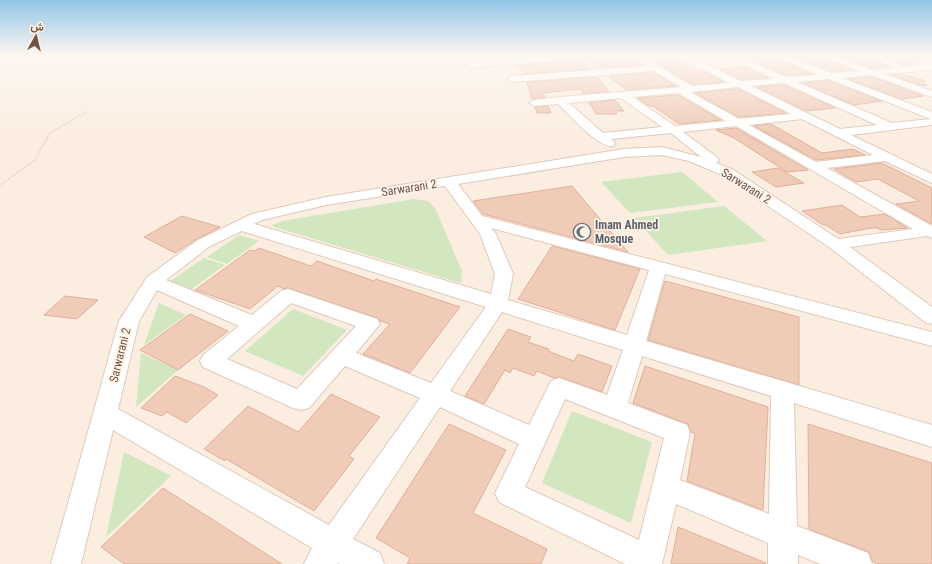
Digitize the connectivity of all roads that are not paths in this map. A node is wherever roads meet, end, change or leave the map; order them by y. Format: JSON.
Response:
{"nodes":[{"id":1,"x":630,"y":82,"type":"edge"},
{"id":2,"x":676,"y":82,"type":"edge"},
{"id":3,"x":735,"y":82,"type":"edge"},
{"id":4,"x":757,"y":82,"type":"edge"},
{"id":5,"x":789,"y":82,"type":"edge"},
{"id":6,"x":844,"y":82,"type":"edge"},
{"id":7,"x":898,"y":82,"type":"edge"},
{"id":8,"x":738,"y":84,"type":"junction"},
{"id":9,"x":686,"y":89,"type":"junction"},
{"id":10,"x":645,"y":93,"type":"junction"},
{"id":11,"x":932,"y":94,"type":"edge"},
{"id":12,"x":623,"y":95,"type":"junction"},
{"id":13,"x":560,"y":100,"type":"junction"},
{"id":14,"x":534,"y":103,"type":"dead end"},
{"id":15,"x":802,"y":116,"type":"junction"},
{"id":16,"x":932,"y":116,"type":"edge"},
{"id":17,"x":739,"y":123,"type":"junction"},
{"id":18,"x":891,"y":127,"type":"junction"},
{"id":19,"x":932,"y":129,"type":"edge"},
{"id":20,"x":674,"y":130,"type":"junction"},
{"id":21,"x":836,"y":133,"type":"junction"},
{"id":22,"x":600,"y":137,"type":"junction"},
{"id":23,"x":852,"y":140,"type":"junction"},
{"id":24,"x":624,"y":153,"type":"junction"},
{"id":25,"x":887,"y":158,"type":"junction"},
{"id":26,"x":814,"y":166,"type":"junction"},
{"id":27,"x":727,"y":172,"type":"junction"},
{"id":28,"x":932,"y":179,"type":"edge"},
{"id":29,"x":449,"y":181,"type":"junction"},
{"id":30,"x":477,"y":219,"type":"junction"},
{"id":31,"x":240,"y":225,"type":"junction"},
{"id":32,"x":931,"y":232,"type":"edge"},
{"id":33,"x":834,"y":244,"type":"junction"},
{"id":34,"x":659,"y":266,"type":"junction"},
{"id":35,"x":154,"y":281,"type":"junction"},
{"id":36,"x":498,"y":304,"type":"junction"},
{"id":37,"x":932,"y":317,"type":"edge"},
{"id":38,"x":254,"y":324,"type":"junction"},
{"id":39,"x":932,"y":339,"type":"edge"},
{"id":40,"x":634,"y":345,"type":"junction"},
{"id":41,"x":341,"y":356,"type":"junction"},
{"id":42,"x":782,"y":390,"type":"junction"},
{"id":43,"x":436,"y":395,"type":"junction"},
{"id":44,"x":615,"y":408,"type":"junction"},
{"id":45,"x":105,"y":413,"type":"junction"},
{"id":46,"x":932,"y":436,"type":"edge"},
{"id":47,"x":535,"y":439,"type":"junction"},
{"id":48,"x":665,"y":488,"type":"junction"},
{"id":49,"x":783,"y":534,"type":"junction"},
{"id":50,"x":326,"y":554,"type":"edge"},
{"id":51,"x":66,"y":564,"type":"edge"},
{"id":52,"x":369,"y":564,"type":"edge"},
{"id":53,"x":783,"y":564,"type":"edge"},
{"id":54,"x":857,"y":564,"type":"edge"}],
"edges":[{"from":1,"to":10,"type":"street"},
{"from":2,"to":9,"type":"street"},
{"from":3,"to":8,"type":"street"},
{"from":4,"to":8,"type":"street"},
{"from":5,"to":18,"type":"street"},
{"from":6,"to":16,"type":"street"},
{"from":7,"to":11,"type":"street"},
{"from":8,"to":9,"type":"street"},
{"from":8,"to":15,"type":"street"},
{"from":9,"to":10,"type":"street"},
{"from":9,"to":17,"type":"street"},
{"from":10,"to":12,"type":"street"},
{"from":12,"to":13,"type":"street"},
{"from":12,"to":20,"type":"street"},
{"from":13,"to":14,"type":"street"},
{"from":13,"to":22,"type":"street"},
{"from":15,"to":17,"type":"street"},
{"from":15,"to":21,"type":"street"},
{"from":17,"to":20,"type":"street"},
{"from":17,"to":26,"type":"street"},
{"from":18,"to":19,"type":"street"},
{"from":18,"to":21,"type":"street"},
{"from":19,"to":23,"type":"street"},
{"from":20,"to":22,"type":"street"},
{"from":20,"to":27,"type":"street"},
{"from":21,"to":23,"type":"street"},
{"from":22,"to":24,"type":"street"},
{"from":23,"to":25,"type":"street"},
{"from":24,"to":27,"type":"street","name":"Sarwarani 2"},
{"from":24,"to":29,"type":"street","name":"Sarwarani 2"},
{"from":25,"to":26,"type":"street"},
{"from":25,"to":28,"type":"street"},
{"from":26,"to":32,"type":"street"},
{"from":27,"to":33,"type":"street","name":"Sarwarani 2"},
{"from":29,"to":30,"type":"street"},
{"from":29,"to":31,"type":"street","name":"Sarwarani 2"},
{"from":30,"to":34,"type":"street"},
{"from":30,"to":36,"type":"street"},
{"from":31,"to":35,"type":"street","name":"Sarwarani 2"},
{"from":31,"to":36,"type":"street"},
{"from":32,"to":33,"type":"street"},
{"from":33,"to":37,"type":"street","name":"Sarwarani 2"},
{"from":34,"to":39,"type":"street"},
{"from":34,"to":40,"type":"street"},
{"from":35,"to":38,"type":"street"},
{"from":35,"to":45,"type":"street","name":"Sarwarani 2"},
{"from":36,"to":40,"type":"street"},
{"from":36,"to":43,"type":"street"},
{"from":38,"to":41,"type":"street"},
{"from":38,"to":41,"type":"street"},
{"from":40,"to":42,"type":"street"},
{"from":40,"to":44,"type":"street"},
{"from":41,"to":43,"type":"street"},
{"from":42,"to":46,"type":"street"},
{"from":42,"to":49,"type":"street"},
{"from":43,"to":47,"type":"street"},
{"from":43,"to":50,"type":"street"},
{"from":44,"to":47,"type":"street"},
{"from":44,"to":48,"type":"street"},
{"from":45,"to":50,"type":"street"},
{"from":45,"to":51,"type":"street","name":"Sarwarani 2"},
{"from":47,"to":48,"type":"street"},
{"from":48,"to":49,"type":"street"},
{"from":49,"to":53,"type":"street"},
{"from":49,"to":54,"type":"street"},
{"from":50,"to":52,"type":"street"}]}
